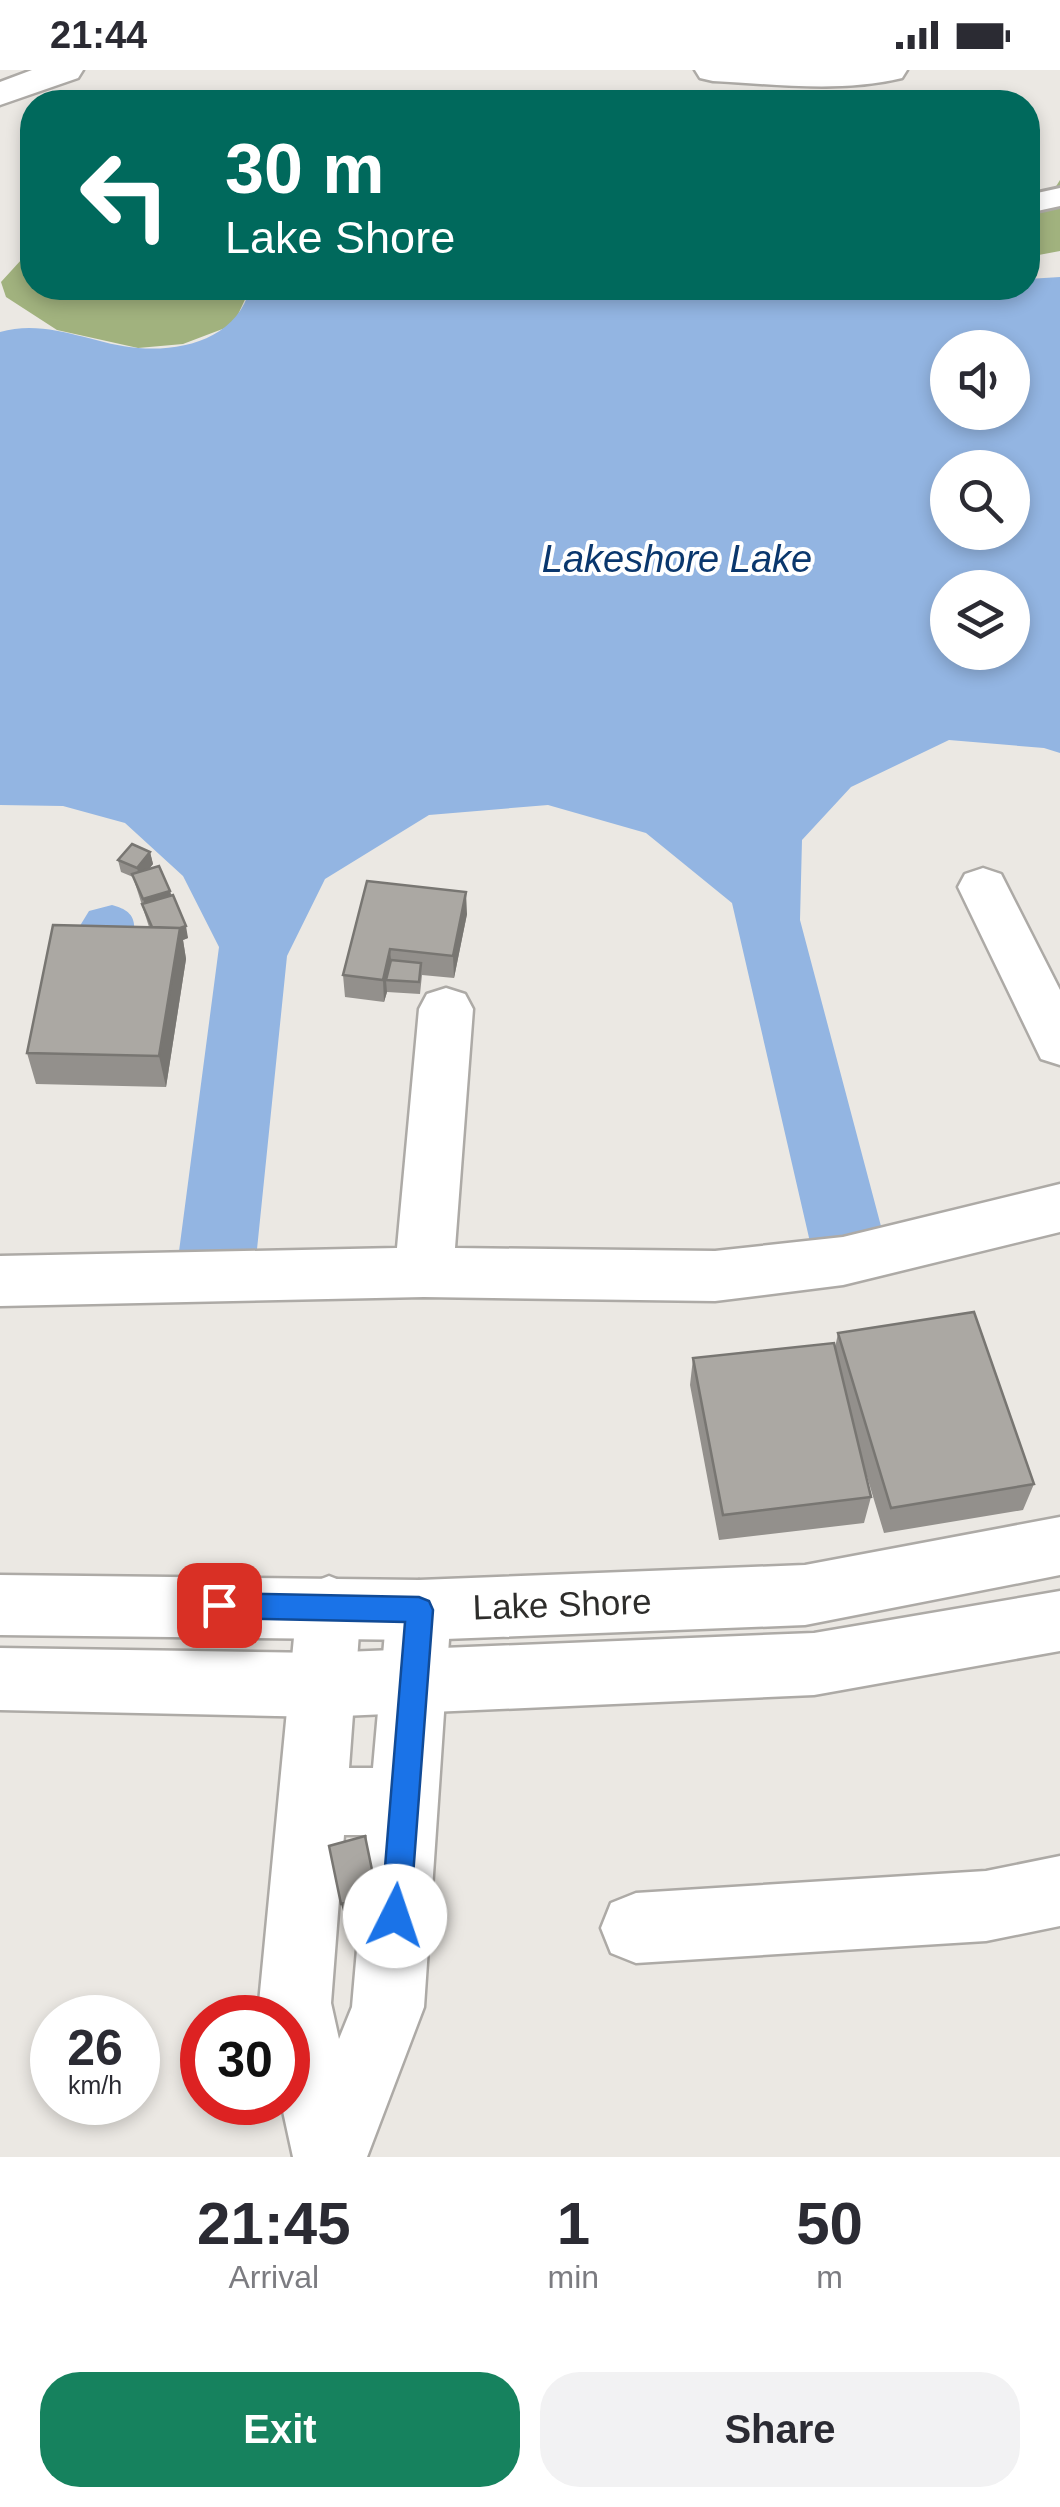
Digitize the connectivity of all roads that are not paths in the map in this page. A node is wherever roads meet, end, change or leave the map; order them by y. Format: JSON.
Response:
{"nodes":[{"id":1,"x":65,"y":70,"type":"edge"},
{"id":2,"x":713,"y":70,"type":"edge"},
{"id":3,"x":888,"y":70,"type":"edge"},
{"id":4,"x":0,"y":94,"type":"edge"},
{"id":5,"x":983,"y":887,"type":"dead end"},
{"id":6,"x":446,"y":1009,"type":"dead end"},
{"id":7,"x":1060,"y":1044,"type":"edge"},
{"id":8,"x":1060,"y":1208,"type":"edge"},
{"id":9,"x":424,"y":1272,"type":"junction"},
{"id":10,"x":0,"y":1282,"type":"edge"},
{"id":11,"x":1060,"y":1546,"type":"edge"},
{"id":12,"x":0,"y":1605,"type":"edge"},
{"id":13,"x":329,"y":1606,"type":"junction"},
{"id":14,"x":419,"y":1610,"type":"junction"},
{"id":15,"x":1060,"y":1621,"type":"edge"},
{"id":16,"x":0,"y":1679,"type":"edge"},
{"id":17,"x":416,"y":1682,"type":"junction"},
{"id":18,"x":320,"y":1685,"type":"junction"},
{"id":19,"x":313,"y":1801,"type":"junction"},
{"id":20,"x":403,"y":1802,"type":"junction"},
{"id":21,"x":1060,"y":1891,"type":"edge"},
{"id":22,"x":636,"y":1928,"type":"dead end"},
{"id":23,"x":330,"y":2153,"type":"edge"}],
"edges":[{"from":1,"to":4,"type":"street"},
{"from":2,"to":3,"type":"street"},
{"from":5,"to":7,"type":"street"},
{"from":6,"to":9,"type":"street"},
{"from":8,"to":9,"type":"street"},
{"from":9,"to":10,"type":"street"},
{"from":11,"to":14,"type":"street","name":"Lake Shore"},
{"from":12,"to":13,"type":"street","name":"Lake Shore"},
{"from":13,"to":14,"type":"street","name":"Lake Shore"},
{"from":13,"to":18,"type":"street"},
{"from":14,"to":17,"type":"street"},
{"from":15,"to":17,"type":"street","name":"Lake Shore"},
{"from":16,"to":18,"type":"street","name":"Lake Shore"},
{"from":17,"to":18,"type":"street","name":"Lake Shore"},
{"from":17,"to":20,"type":"street"},
{"from":18,"to":19,"type":"street"},
{"from":19,"to":20,"type":"street"},
{"from":19,"to":23,"type":"street"},
{"from":20,"to":23,"type":"street"},
{"from":21,"to":22,"type":"street"}]}
